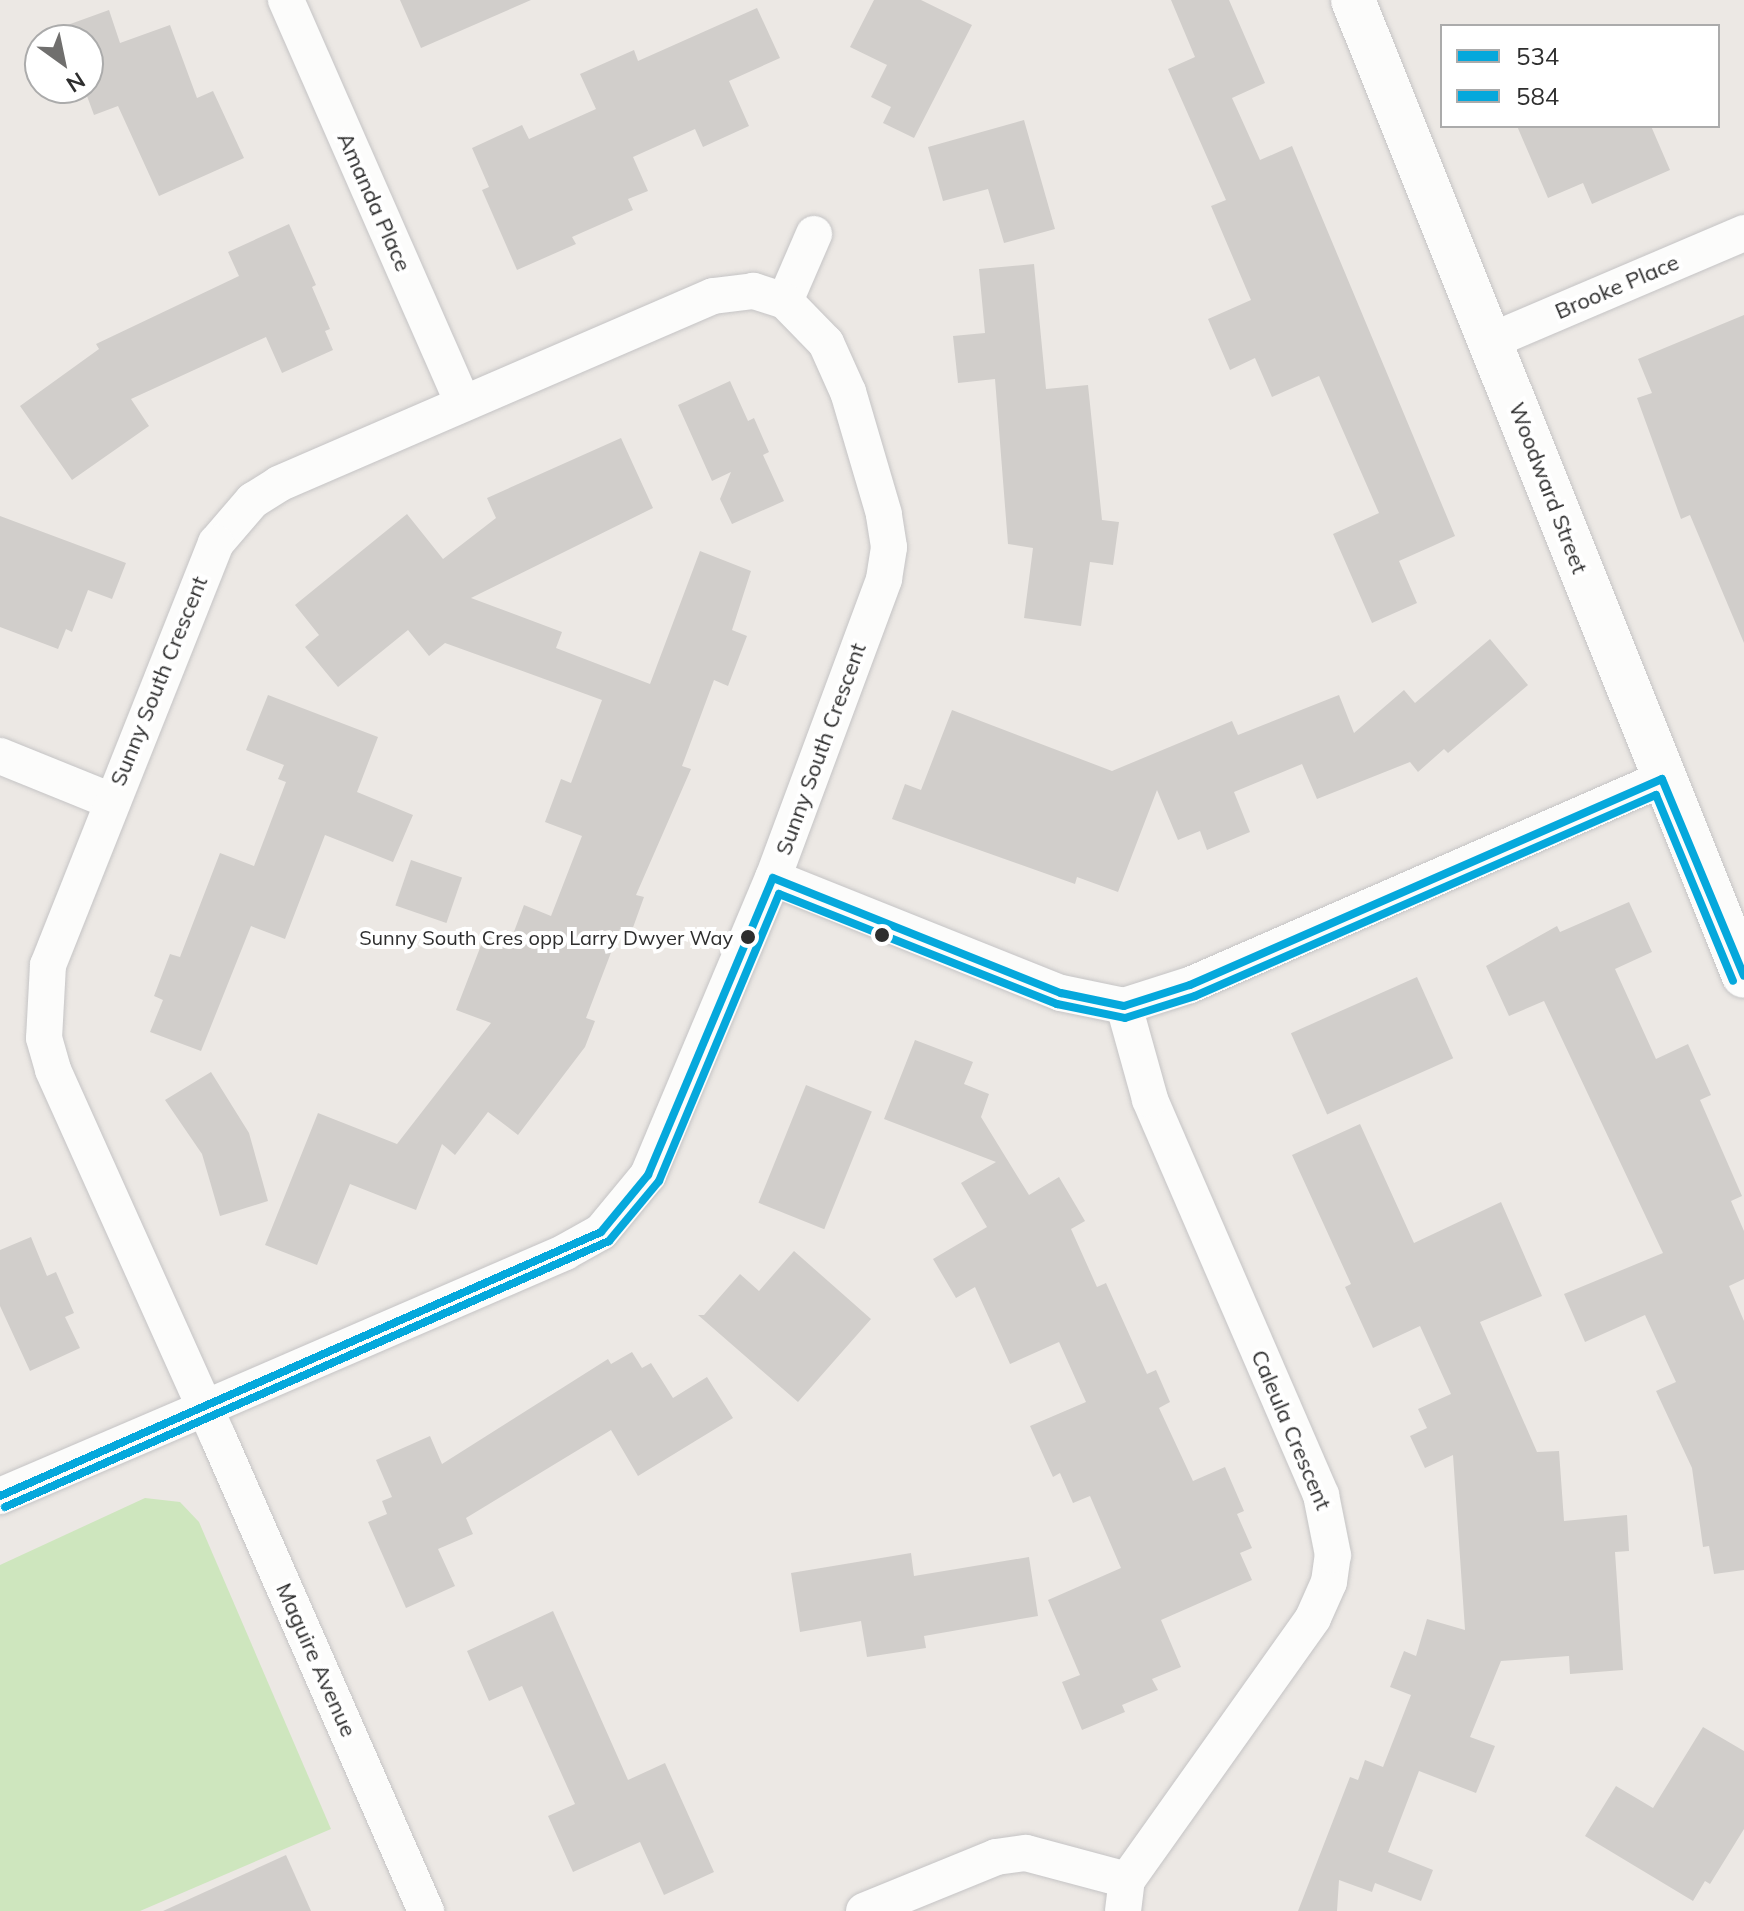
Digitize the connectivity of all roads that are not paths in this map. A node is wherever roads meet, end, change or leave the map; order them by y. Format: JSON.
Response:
{"nodes":[{"id":1,"x":286,"y":0,"type":"edge"},
{"id":2,"x":1353,"y":0,"type":"edge"},
{"id":3,"x":1744,"y":233,"type":"edge"},
{"id":4,"x":814,"y":234,"type":"dead end"},
{"id":5,"x":785,"y":301,"type":"junction"},
{"id":6,"x":1491,"y":341,"type":"junction"},
{"id":7,"x":463,"y":403,"type":"junction"},
{"id":8,"x":0,"y":756,"type":"edge"},
{"id":9,"x":1662,"y":779,"type":"junction"},
{"id":10,"x":109,"y":800,"type":"junction"},
{"id":11,"x":773,"y":878,"type":"junction"},
{"id":12,"x":1744,"y":976,"type":"edge"},
{"id":13,"x":1124,"y":1006,"type":"junction"},
{"id":14,"x":205,"y":1408,"type":"junction"},
{"id":15,"x":0,"y":1496,"type":"edge"},
{"id":16,"x":1125,"y":1896,"type":"edge"},
{"id":17,"x":426,"y":1911,"type":"edge"},
{"id":18,"x":864,"y":1911,"type":"edge"}],
"edges":[{"from":1,"to":7,"type":"street","name":"Amanda Place"},
{"from":2,"to":6,"type":"street","name":"Woodward Street"},
{"from":3,"to":6,"type":"street","name":"Brooke Place"},
{"from":4,"to":5,"type":"street"},
{"from":5,"to":7,"type":"street","name":"Sunny South Crescent"},
{"from":5,"to":11,"type":"street","name":"Sunny South Crescent"},
{"from":6,"to":9,"type":"street","name":"Woodward Street"},
{"from":7,"to":10,"type":"street","name":"Sunny South Crescent"},
{"from":8,"to":10,"type":"street"},
{"from":9,"to":12,"type":"street","name":"Woodward Street"},
{"from":9,"to":13,"type":"street"},
{"from":10,"to":14,"type":"street","name":"Sunny South Crescent"},
{"from":11,"to":13,"type":"street"},
{"from":11,"to":14,"type":"street","name":"Sunny South Crescent"},
{"from":13,"to":16,"type":"street","name":"Caleula Crescent"},
{"from":14,"to":15,"type":"street","name":"Sunny South Crescent"},
{"from":14,"to":17,"type":"street","name":"Maguire Avenue"},
{"from":16,"to":18,"type":"street"}]}
